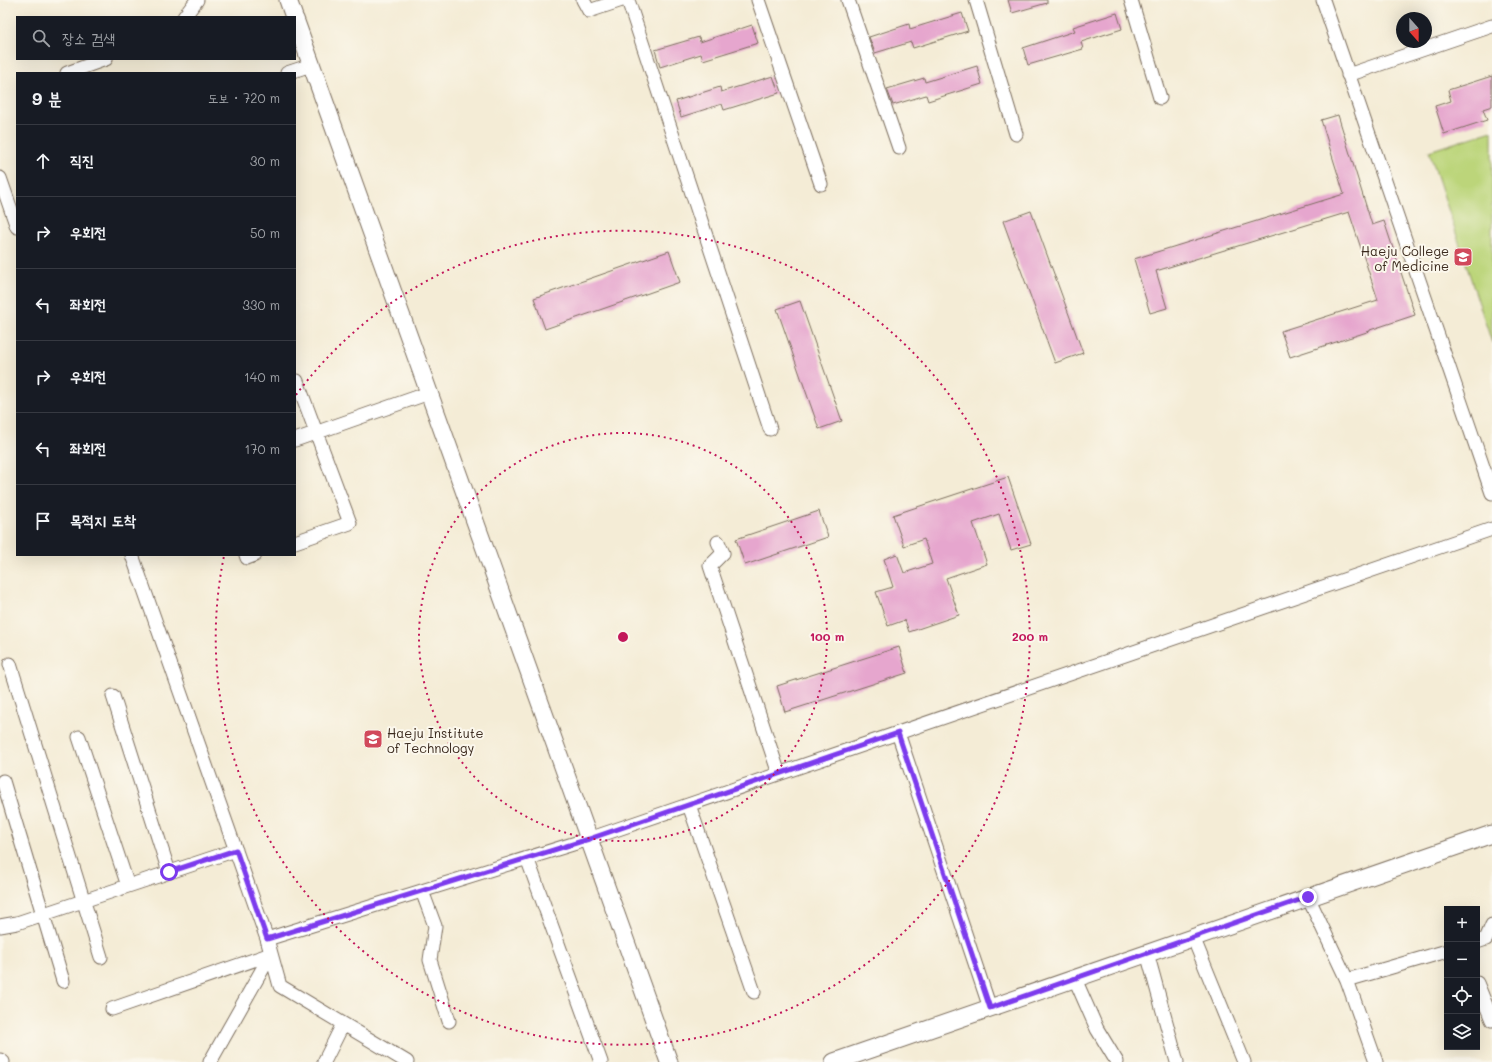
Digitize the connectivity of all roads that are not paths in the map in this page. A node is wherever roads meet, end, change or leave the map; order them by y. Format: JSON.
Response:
{"nodes":[{"id":1,"x":197,"y":0,"type":"edge"},
{"id":2,"x":288,"y":0,"type":"edge"},
{"id":3,"x":583,"y":0,"type":"edge"},
{"id":4,"x":622,"y":0,"type":"edge"},
{"id":5,"x":628,"y":0,"type":"edge"},
{"id":6,"x":758,"y":0,"type":"edge"},
{"id":7,"x":848,"y":0,"type":"edge"},
{"id":8,"x":976,"y":0,"type":"edge"},
{"id":9,"x":1131,"y":0,"type":"edge"},
{"id":10,"x":1323,"y":0,"type":"edge"},
{"id":11,"x":185,"y":16,"type":"edge"},
{"id":12,"x":294,"y":16,"type":"edge"},
{"id":13,"x":296,"y":21,"type":"edge"},
{"id":14,"x":1492,"y":26,"type":"edge"},
{"id":15,"x":103,"y":60,"type":"edge"},
{"id":16,"x":312,"y":65,"type":"junction"},
{"id":17,"x":70,"y":72,"type":"edge"},
{"id":18,"x":290,"y":72,"type":"edge"},
{"id":19,"x":1348,"y":75,"type":"junction"},
{"id":20,"x":1160,"y":98,"type":"dead end"},
{"id":21,"x":1016,"y":134,"type":"dead end"},
{"id":22,"x":899,"y":148,"type":"dead end"},
{"id":23,"x":0,"y":179,"type":"edge"},
{"id":24,"x":821,"y":184,"type":"dead end"},
{"id":25,"x":16,"y":224,"type":"edge"},
{"id":26,"x":296,"y":382,"type":"edge"},
{"id":27,"x":429,"y":393,"type":"junction"},
{"id":28,"x":770,"y":430,"type":"dead end"},
{"id":29,"x":316,"y":432,"type":"junction"},
{"id":30,"x":296,"y":440,"type":"edge"},
{"id":31,"x":1492,"y":493,"type":"edge"},
{"id":32,"x":1492,"y":529,"type":"edge"},
{"id":33,"x":296,"y":542,"type":"edge"},
{"id":34,"x":718,"y":542,"type":"dead end"},
{"id":35,"x":132,"y":556,"type":"edge"},
{"id":36,"x":10,"y":664,"type":"dead end"},
{"id":37,"x":113,"y":696,"type":"dead end"},
{"id":38,"x":898,"y":733,"type":"junction"},
{"id":39,"x":78,"y":737,"type":"dead end"},
{"id":40,"x":779,"y":774,"type":"junction"},
{"id":41,"x":3,"y":781,"type":"dead end"},
{"id":42,"x":689,"y":805,"type":"junction"},
{"id":43,"x":1492,"y":834,"type":"edge"},
{"id":44,"x":589,"y":839,"type":"junction"},
{"id":45,"x":236,"y":850,"type":"junction"},
{"id":46,"x":527,"y":858,"type":"junction"},
{"id":47,"x":169,"y":872,"type":"junction"},
{"id":48,"x":128,"y":886,"type":"junction"},
{"id":49,"x":422,"y":890,"type":"junction"},
{"id":50,"x":1308,"y":897,"type":"junction"},
{"id":51,"x":83,"y":901,"type":"junction"},
{"id":52,"x":43,"y":914,"type":"junction"},
{"id":53,"x":1492,"y":925,"type":"edge"},
{"id":54,"x":0,"y":926,"type":"edge"},
{"id":55,"x":1193,"y":937,"type":"junction"},
{"id":56,"x":267,"y":939,"type":"junction"},
{"id":57,"x":1480,"y":941,"type":"edge"},
{"id":58,"x":1444,"y":952,"type":"edge"},
{"id":59,"x":271,"y":954,"type":"junction"},
{"id":60,"x":1147,"y":954,"type":"junction"},
{"id":61,"x":102,"y":957,"type":"dead end"},
{"id":62,"x":1075,"y":979,"type":"junction"},
{"id":63,"x":1347,"y":980,"type":"junction"},
{"id":64,"x":63,"y":981,"type":"dead end"},
{"id":65,"x":1480,"y":990,"type":"edge"},
{"id":66,"x":754,"y":992,"type":"dead end"},
{"id":67,"x":990,"y":1008,"type":"junction"},
{"id":68,"x":112,"y":1009,"type":"dead end"},
{"id":69,"x":1492,"y":1020,"type":"edge"},
{"id":70,"x":449,"y":1021,"type":"dead end"},
{"id":71,"x":343,"y":1024,"type":"junction"},
{"id":72,"x":0,"y":1060,"type":"edge"},
{"id":73,"x":3,"y":1062,"type":"edge"},
{"id":74,"x":210,"y":1062,"type":"edge"},
{"id":75,"x":324,"y":1062,"type":"edge"},
{"id":76,"x":407,"y":1062,"type":"edge"},
{"id":77,"x":601,"y":1062,"type":"edge"},
{"id":78,"x":669,"y":1062,"type":"edge"},
{"id":79,"x":834,"y":1062,"type":"edge"},
{"id":80,"x":1117,"y":1062,"type":"edge"},
{"id":81,"x":1177,"y":1062,"type":"edge"},
{"id":82,"x":1244,"y":1062,"type":"edge"},
{"id":83,"x":1376,"y":1062,"type":"edge"}],
"edges":[{"from":1,"to":11,"type":"street"},
{"from":2,"to":12,"type":"main road"},
{"from":3,"to":4,"type":"street"},
{"from":5,"to":28,"type":"street"},
{"from":6,"to":24,"type":"street"},
{"from":7,"to":22,"type":"street"},
{"from":8,"to":21,"type":"street"},
{"from":9,"to":20,"type":"street"},
{"from":10,"to":19,"type":"street"},
{"from":13,"to":16,"type":"main road"},
{"from":14,"to":19,"type":"street"},
{"from":15,"to":17,"type":"street"},
{"from":16,"to":18,"type":"street"},
{"from":16,"to":27,"type":"main road"},
{"from":19,"to":31,"type":"street"},
{"from":23,"to":25,"type":"street"},
{"from":26,"to":29,"type":"street"},
{"from":27,"to":29,"type":"street"},
{"from":27,"to":44,"type":"main road"},
{"from":29,"to":30,"type":"street"},
{"from":29,"to":33,"type":"street"},
{"from":32,"to":38,"type":"street"},
{"from":34,"to":40,"type":"street"},
{"from":35,"to":45,"type":"street"},
{"from":36,"to":51,"type":"street"},
{"from":37,"to":47,"type":"street"},
{"from":38,"to":40,"type":"street"},
{"from":38,"to":67,"type":"street"},
{"from":39,"to":48,"type":"street"},
{"from":40,"to":42,"type":"street"},
{"from":41,"to":52,"type":"street"},
{"from":42,"to":44,"type":"street"},
{"from":42,"to":66,"type":"street"},
{"from":43,"to":50,"type":"main road"},
{"from":44,"to":46,"type":"street"},
{"from":44,"to":78,"type":"main road"},
{"from":45,"to":47,"type":"street"},
{"from":45,"to":56,"type":"street"},
{"from":46,"to":49,"type":"street"},
{"from":46,"to":77,"type":"street"},
{"from":47,"to":48,"type":"street"},
{"from":48,"to":51,"type":"street"},
{"from":49,"to":56,"type":"street"},
{"from":49,"to":70,"type":"street"},
{"from":50,"to":55,"type":"main road"},
{"from":50,"to":63,"type":"street"},
{"from":51,"to":52,"type":"street"},
{"from":51,"to":61,"type":"street"},
{"from":52,"to":54,"type":"street"},
{"from":52,"to":64,"type":"street"},
{"from":53,"to":57,"type":"street"},
{"from":55,"to":60,"type":"main road"},
{"from":55,"to":82,"type":"street"},
{"from":56,"to":59,"type":"street"},
{"from":58,"to":63,"type":"street"},
{"from":59,"to":68,"type":"street"},
{"from":59,"to":71,"type":"street"},
{"from":59,"to":74,"type":"street"},
{"from":60,"to":62,"type":"main road"},
{"from":60,"to":81,"type":"street"},
{"from":62,"to":67,"type":"main road"},
{"from":62,"to":80,"type":"street"},
{"from":63,"to":83,"type":"street"},
{"from":65,"to":69,"type":"street"},
{"from":67,"to":79,"type":"main road"},
{"from":71,"to":75,"type":"street"},
{"from":71,"to":76,"type":"street"},
{"from":72,"to":73,"type":"street"}]}
